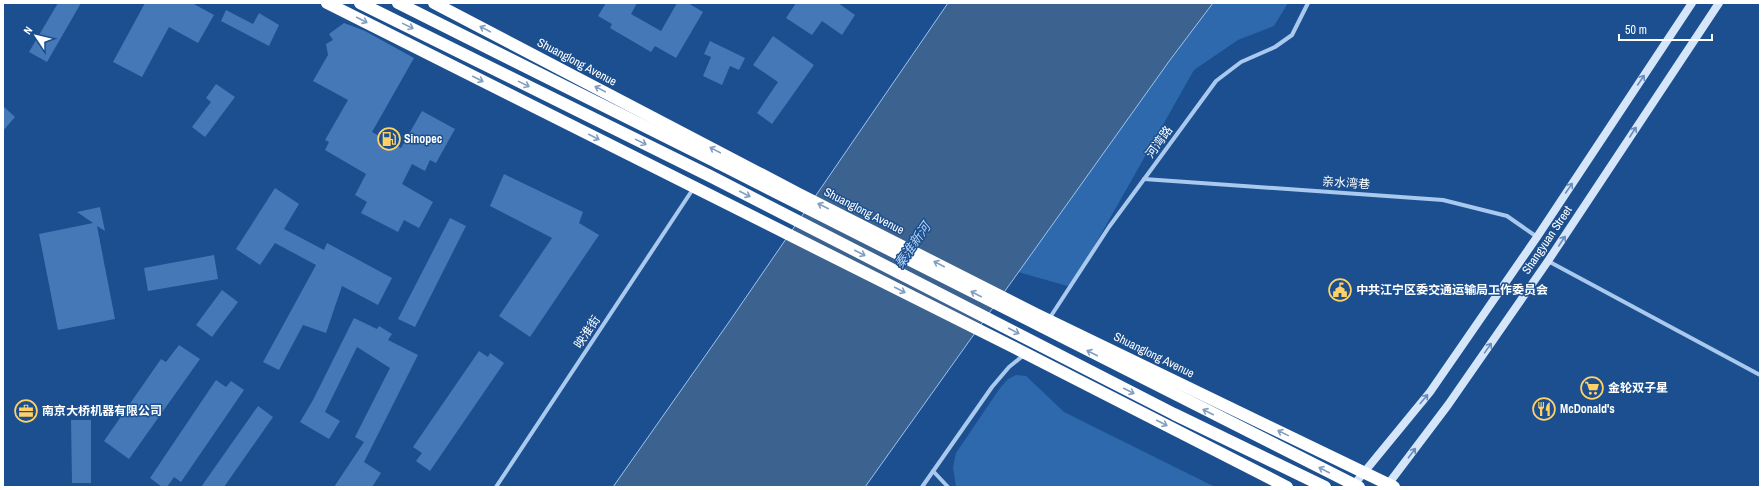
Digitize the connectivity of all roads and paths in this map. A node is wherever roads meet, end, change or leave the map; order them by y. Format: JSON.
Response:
{"nodes":[{"id":1,"x":327,"y":3,"type":"edge"},
{"id":2,"x":360,"y":3,"type":"edge"},
{"id":3,"x":398,"y":3,"type":"edge"},
{"id":4,"x":434,"y":3,"type":"edge"},
{"id":5,"x":1308,"y":3,"type":"edge"},
{"id":6,"x":1692,"y":3,"type":"edge"},
{"id":7,"x":1719,"y":3,"type":"edge"},
{"id":8,"x":1144,"y":179,"type":"junction"},
{"id":9,"x":694,"y":187,"type":"junction"},
{"id":10,"x":1537,"y":237,"type":"junction"},
{"id":11,"x":1548,"y":261,"type":"junction"},
{"id":12,"x":1048,"y":319,"type":"junction"},
{"id":13,"x":1027,"y":354,"type":"junction"},
{"id":14,"x":1760,"y":375,"type":"edge"},
{"id":15,"x":933,"y":471,"type":"junction"},
{"id":16,"x":1363,"y":472,"type":"junction"},
{"id":17,"x":1389,"y":486,"type":"edge"},
{"id":18,"x":496,"y":487,"type":"edge"},
{"id":19,"x":922,"y":487,"type":"edge"},
{"id":20,"x":948,"y":487,"type":"edge"},
{"id":21,"x":1287,"y":487,"type":"edge"},
{"id":22,"x":1325,"y":487,"type":"edge"},
{"id":23,"x":1352,"y":487,"type":"edge"},
{"id":24,"x":1359,"y":487,"type":"edge"}],
"edges":[{"from":1,"to":9,"type":"highway","one_way":true},
{"from":2,"to":22,"type":"highway","one_way":true},
{"from":24,"to":3,"type":"highway","one_way":true,"bridge":true},
{"from":12,"to":4,"type":"highway","name":"Shuanglong Avenue","one_way":true},
{"from":5,"to":8,"type":"street","name":"河湾路"},
{"from":10,"to":6,"type":"main road","name":"Shangyuan Street","one_way":true},
{"from":11,"to":7,"type":"main road","name":"Shangyuan Street","one_way":true},
{"from":8,"to":10,"type":"street","name":"亲水湾巷"},
{"from":8,"to":12,"type":"street","name":"河湾路"},
{"from":9,"to":13,"type":"highway","one_way":true},
{"from":9,"to":18,"type":"street","name":"映淮街"},
{"from":16,"to":10,"type":"main road","name":"Shangyuan Street","one_way":true},
{"from":11,"to":14,"type":"street"},
{"from":17,"to":11,"type":"main road","name":"Shangyuan Street","one_way":true},
{"from":16,"to":12,"type":"highway","name":"Shuanglong Avenue","one_way":true},
{"from":13,"to":15,"type":"street"},
{"from":13,"to":21,"type":"highway","one_way":true},
{"from":15,"to":19,"type":"street"},
{"from":15,"to":20,"type":"street"},
{"from":16,"to":17,"type":"highway","name":"Shuanglong Avenue"},
{"from":16,"to":23,"type":"main road","name":"Shangyuan Street"}]}
